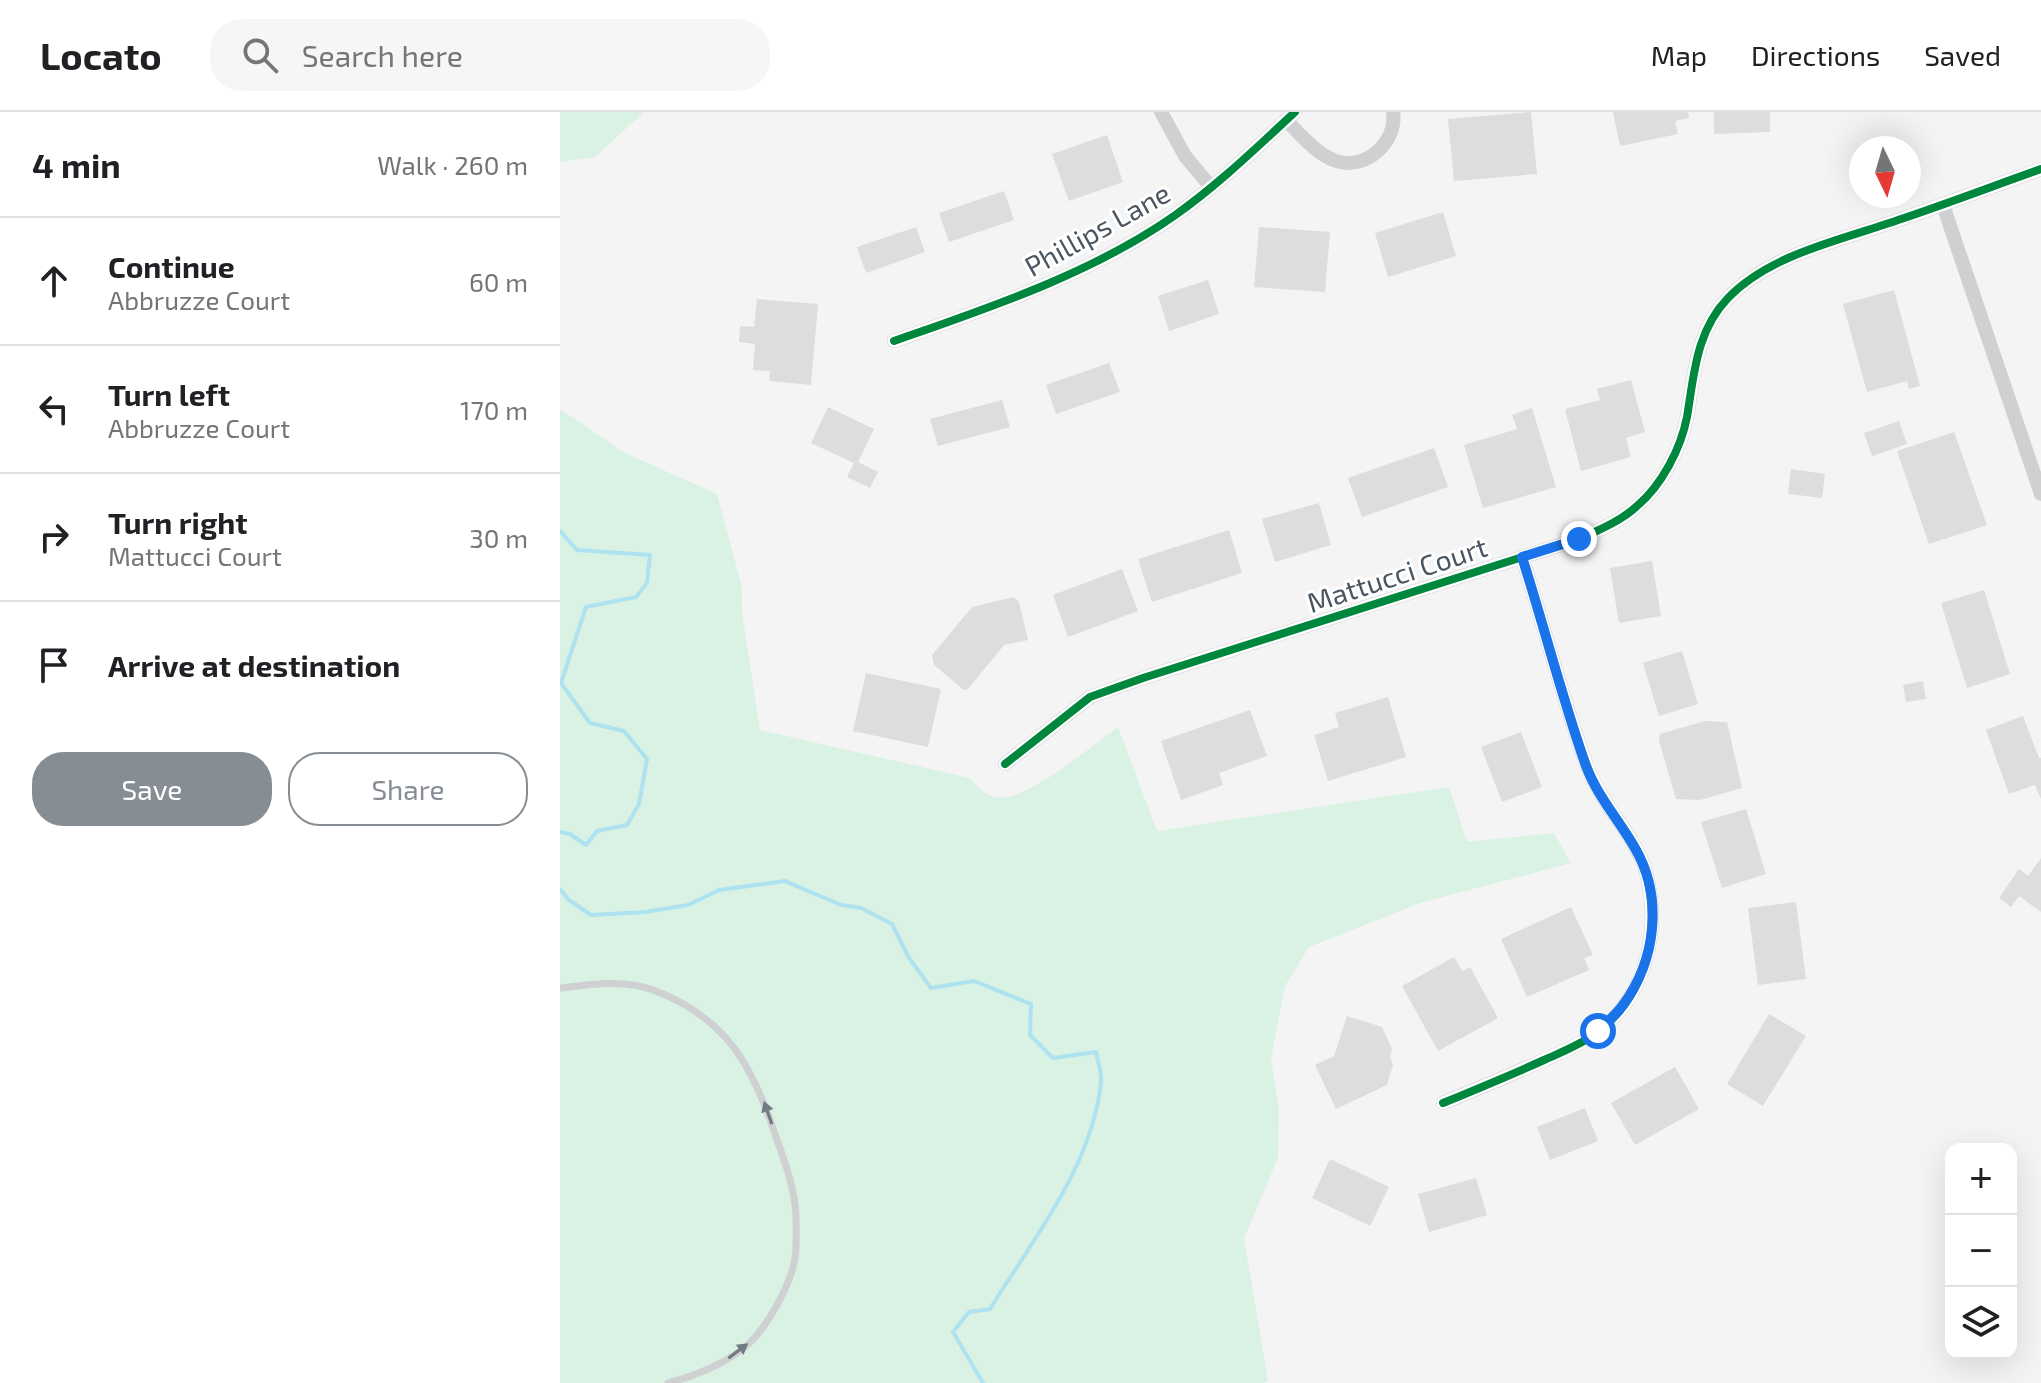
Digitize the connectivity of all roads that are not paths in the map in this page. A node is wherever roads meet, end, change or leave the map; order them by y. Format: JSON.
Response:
{"nodes":[{"id":1,"x":1161,"y":112,"type":"edge"},
{"id":2,"x":1393,"y":112,"type":"edge"},
{"id":3,"x":1291,"y":116,"type":"edge"},
{"id":4,"x":2041,"y":169,"type":"edge"},
{"id":5,"x":1210,"y":186,"type":"junction"},
{"id":6,"x":1943,"y":205,"type":"junction"},
{"id":7,"x":894,"y":341,"type":"dead end"},
{"id":8,"x":2041,"y":494,"type":"edge"},
{"id":9,"x":1522,"y":557,"type":"junction"},
{"id":10,"x":1005,"y":764,"type":"dead end"},
{"id":11,"x":560,"y":988,"type":"edge"},
{"id":12,"x":1443,"y":1103,"type":"dead end"},
{"id":13,"x":668,"y":1383,"type":"edge"}],
"edges":[{"from":1,"to":5,"type":"street"},
{"from":2,"to":3,"type":"street"},
{"from":3,"to":5,"type":"street","name":"Phillips Lane"},
{"from":4,"to":6,"type":"street","name":"Mattucci Court"},
{"from":5,"to":7,"type":"street","name":"Phillips Lane"},
{"from":6,"to":8,"type":"street"},
{"from":6,"to":9,"type":"street","name":"Mattucci Court"},
{"from":9,"to":10,"type":"street","name":"Mattucci Court"},
{"from":9,"to":12,"type":"street"},
{"from":13,"to":11,"type":"lane","one_way":true}]}
